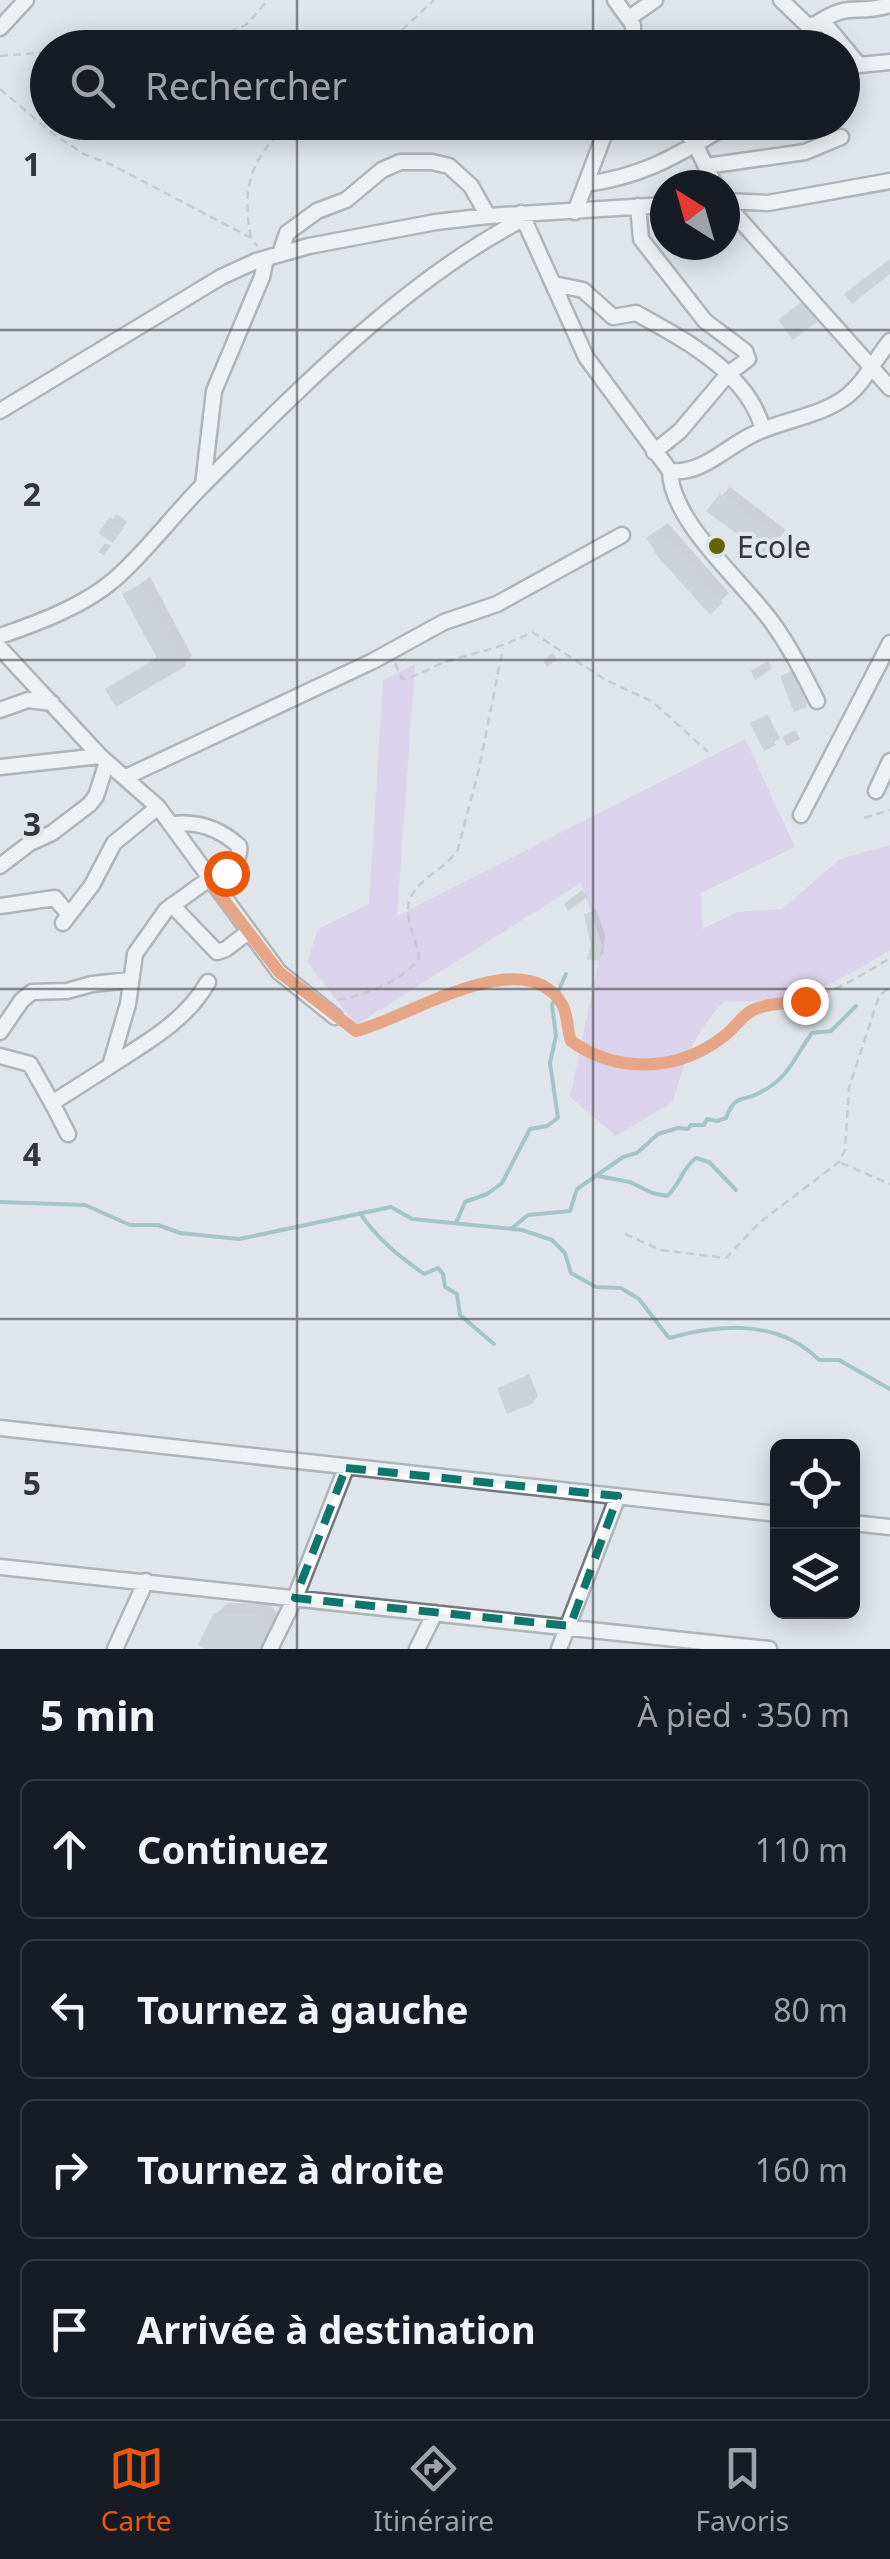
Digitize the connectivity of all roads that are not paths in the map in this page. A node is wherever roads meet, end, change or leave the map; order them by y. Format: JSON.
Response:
{"nodes":[{"id":1,"x":26,"y":0,"type":"edge"},
{"id":2,"x":616,"y":0,"type":"edge"},
{"id":3,"x":655,"y":0,"type":"edge"},
{"id":4,"x":782,"y":0,"type":"edge"},
{"id":5,"x":890,"y":5,"type":"edge"},
{"id":6,"x":628,"y":18,"type":"junction"},
{"id":7,"x":816,"y":24,"type":"junction"},
{"id":8,"x":0,"y":28,"type":"edge"},
{"id":9,"x":633,"y":30,"type":"edge"},
{"id":10,"x":830,"y":30,"type":"edge"},
{"id":11,"x":890,"y":62,"type":"edge"},
{"id":12,"x":860,"y":65,"type":"edge"},
{"id":13,"x":602,"y":140,"type":"edge"},
{"id":14,"x":692,"y":140,"type":"edge"},
{"id":15,"x":702,"y":140,"type":"edge"},
{"id":16,"x":836,"y":140,"type":"edge"},
{"id":17,"x":695,"y":144,"type":"junction"},
{"id":18,"x":706,"y":166,"type":"junction"},
{"id":19,"x":708,"y":170,"type":"edge"},
{"id":20,"x":883,"y":182,"type":"edge"},
{"id":21,"x":586,"y":184,"type":"junction"},
{"id":22,"x":890,"y":198,"type":"edge"},
{"id":23,"x":740,"y":203,"type":"edge"},
{"id":24,"x":638,"y":206,"type":"junction"},
{"id":25,"x":650,"y":206,"type":"edge"},
{"id":26,"x":575,"y":212,"type":"junction"},
{"id":27,"x":488,"y":216,"type":"junction"},
{"id":28,"x":522,"y":216,"type":"junction"},
{"id":29,"x":740,"y":219,"type":"edge"},
{"id":30,"x":273,"y":256,"type":"junction"},
{"id":31,"x":554,"y":284,"type":"junction"},
{"id":32,"x":890,"y":341,"type":"edge"},
{"id":33,"x":870,"y":364,"type":"junction"},
{"id":34,"x":728,"y":374,"type":"junction"},
{"id":35,"x":890,"y":388,"type":"edge"},
{"id":36,"x":3,"y":404,"type":"edge"},
{"id":37,"x":762,"y":430,"type":"junction"},
{"id":38,"x":654,"y":452,"type":"junction"},
{"id":39,"x":670,"y":471,"type":"junction"},
{"id":40,"x":203,"y":485,"type":"junction"},
{"id":41,"x":622,"y":535,"type":"dead end"},
{"id":42,"x":0,"y":636,"type":"edge"},
{"id":43,"x":889,"y":646,"type":"edge"},
{"id":44,"x":0,"y":648,"type":"edge"},
{"id":45,"x":817,"y":700,"type":"dead end"},
{"id":46,"x":53,"y":703,"type":"junction"},
{"id":47,"x":0,"y":710,"type":"edge"},
{"id":48,"x":104,"y":759,"type":"junction"},
{"id":49,"x":890,"y":761,"type":"edge"},
{"id":50,"x":0,"y":767,"type":"edge"},
{"id":51,"x":126,"y":777,"type":"junction"},
{"id":52,"x":876,"y":791,"type":"dead end"},
{"id":53,"x":158,"y":807,"type":"junction"},
{"id":54,"x":801,"y":815,"type":"dead end"},
{"id":55,"x":172,"y":824,"type":"junction"},
{"id":56,"x":0,"y":866,"type":"edge"},
{"id":57,"x":211,"y":882,"type":"junction"},
{"id":58,"x":172,"y":905,"type":"junction"},
{"id":59,"x":0,"y":906,"type":"edge"},
{"id":60,"x":248,"y":932,"type":"junction"},
{"id":61,"x":130,"y":980,"type":"junction"},
{"id":62,"x":208,"y":982,"type":"dead end"},
{"id":63,"x":335,"y":1017,"type":"road end"},
{"id":64,"x":0,"y":1032,"type":"edge"},
{"id":65,"x":0,"y":1056,"type":"edge"},
{"id":66,"x":110,"y":1066,"type":"junction"},
{"id":67,"x":52,"y":1102,"type":"junction"},
{"id":68,"x":68,"y":1134,"type":"dead end"},
{"id":69,"x":0,"y":1428,"type":"edge"},
{"id":70,"x":346,"y":1468,"type":"junction"},
{"id":71,"x":618,"y":1496,"type":"junction"},
{"id":72,"x":770,"y":1513,"type":"edge"},
{"id":73,"x":860,"y":1523,"type":"edge"},
{"id":74,"x":890,"y":1527,"type":"edge"},
{"id":75,"x":0,"y":1567,"type":"edge"},
{"id":76,"x":146,"y":1581,"type":"junction"},
{"id":77,"x":295,"y":1598,"type":"junction"},
{"id":78,"x":435,"y":1613,"type":"junction"},
{"id":79,"x":570,"y":1626,"type":"junction"},
{"id":80,"x":114,"y":1649,"type":"edge"},
{"id":81,"x":270,"y":1649,"type":"edge"},
{"id":82,"x":417,"y":1649,"type":"edge"},
{"id":83,"x":559,"y":1649,"type":"edge"},
{"id":84,"x":769,"y":1649,"type":"edge"}],
"edges":[{"from":1,"to":8,"type":"street"},
{"from":2,"to":6,"type":"street"},
{"from":3,"to":6,"type":"street"},
{"from":4,"to":7,"type":"street"},
{"from":5,"to":7,"type":"street"},
{"from":6,"to":9,"type":"street"},
{"from":7,"to":10,"type":"street"},
{"from":11,"to":12,"type":"street"},
{"from":13,"to":21,"type":"street"},
{"from":14,"to":17,"type":"street"},
{"from":15,"to":17,"type":"street"},
{"from":16,"to":18,"type":"street"},
{"from":17,"to":18,"type":"street"},
{"from":17,"to":21,"type":"street"},
{"from":18,"to":19,"type":"street"},
{"from":20,"to":22,"type":"street"},
{"from":20,"to":23,"type":"street"},
{"from":21,"to":26,"type":"street"},
{"from":24,"to":25,"type":"street"},
{"from":24,"to":26,"type":"street"},
{"from":24,"to":34,"type":"street"},
{"from":26,"to":28,"type":"street"},
{"from":27,"to":28,"type":"street"},
{"from":27,"to":30,"type":"street"},
{"from":27,"to":30,"type":"street"},
{"from":28,"to":31,"type":"street"},
{"from":28,"to":40,"type":"street"},
{"from":29,"to":33,"type":"street"},
{"from":30,"to":36,"type":"street"},
{"from":30,"to":40,"type":"street"},
{"from":31,"to":34,"type":"street"},
{"from":31,"to":38,"type":"street"},
{"from":32,"to":33,"type":"street"},
{"from":33,"to":35,"type":"street"},
{"from":33,"to":37,"type":"street"},
{"from":34,"to":37,"type":"street"},
{"from":34,"to":38,"type":"street"},
{"from":37,"to":39,"type":"street"},
{"from":38,"to":39,"type":"street"},
{"from":39,"to":45,"type":"street"},
{"from":40,"to":42,"type":"street"},
{"from":41,"to":51,"type":"street"},
{"from":43,"to":54,"type":"street"},
{"from":44,"to":46,"type":"street"},
{"from":46,"to":47,"type":"street"},
{"from":46,"to":48,"type":"street"},
{"from":48,"to":50,"type":"street"},
{"from":48,"to":51,"type":"street"},
{"from":48,"to":56,"type":"street"},
{"from":49,"to":52,"type":"street"},
{"from":51,"to":53,"type":"street"},
{"from":53,"to":55,"type":"street"},
{"from":53,"to":59,"type":"street"},
{"from":55,"to":57,"type":"street"},
{"from":55,"to":57,"type":"street"},
{"from":57,"to":58,"type":"street"},
{"from":57,"to":60,"type":"street"},
{"from":58,"to":60,"type":"street"},
{"from":58,"to":61,"type":"street"},
{"from":60,"to":63,"type":"street"},
{"from":61,"to":64,"type":"street"},
{"from":61,"to":66,"type":"street"},
{"from":62,"to":66,"type":"street"},
{"from":65,"to":67,"type":"street"},
{"from":66,"to":67,"type":"street"},
{"from":67,"to":68,"type":"street"},
{"from":69,"to":70,"type":"street"},
{"from":70,"to":71,"type":"street"},
{"from":70,"to":77,"type":"street"},
{"from":71,"to":72,"type":"street"},
{"from":71,"to":79,"type":"street"},
{"from":73,"to":74,"type":"street"},
{"from":75,"to":76,"type":"street"},
{"from":76,"to":77,"type":"street"},
{"from":76,"to":80,"type":"street"},
{"from":77,"to":78,"type":"street"},
{"from":77,"to":81,"type":"street"},
{"from":78,"to":79,"type":"street"},
{"from":78,"to":82,"type":"street"},
{"from":79,"to":83,"type":"street"},
{"from":79,"to":84,"type":"street"}]}
